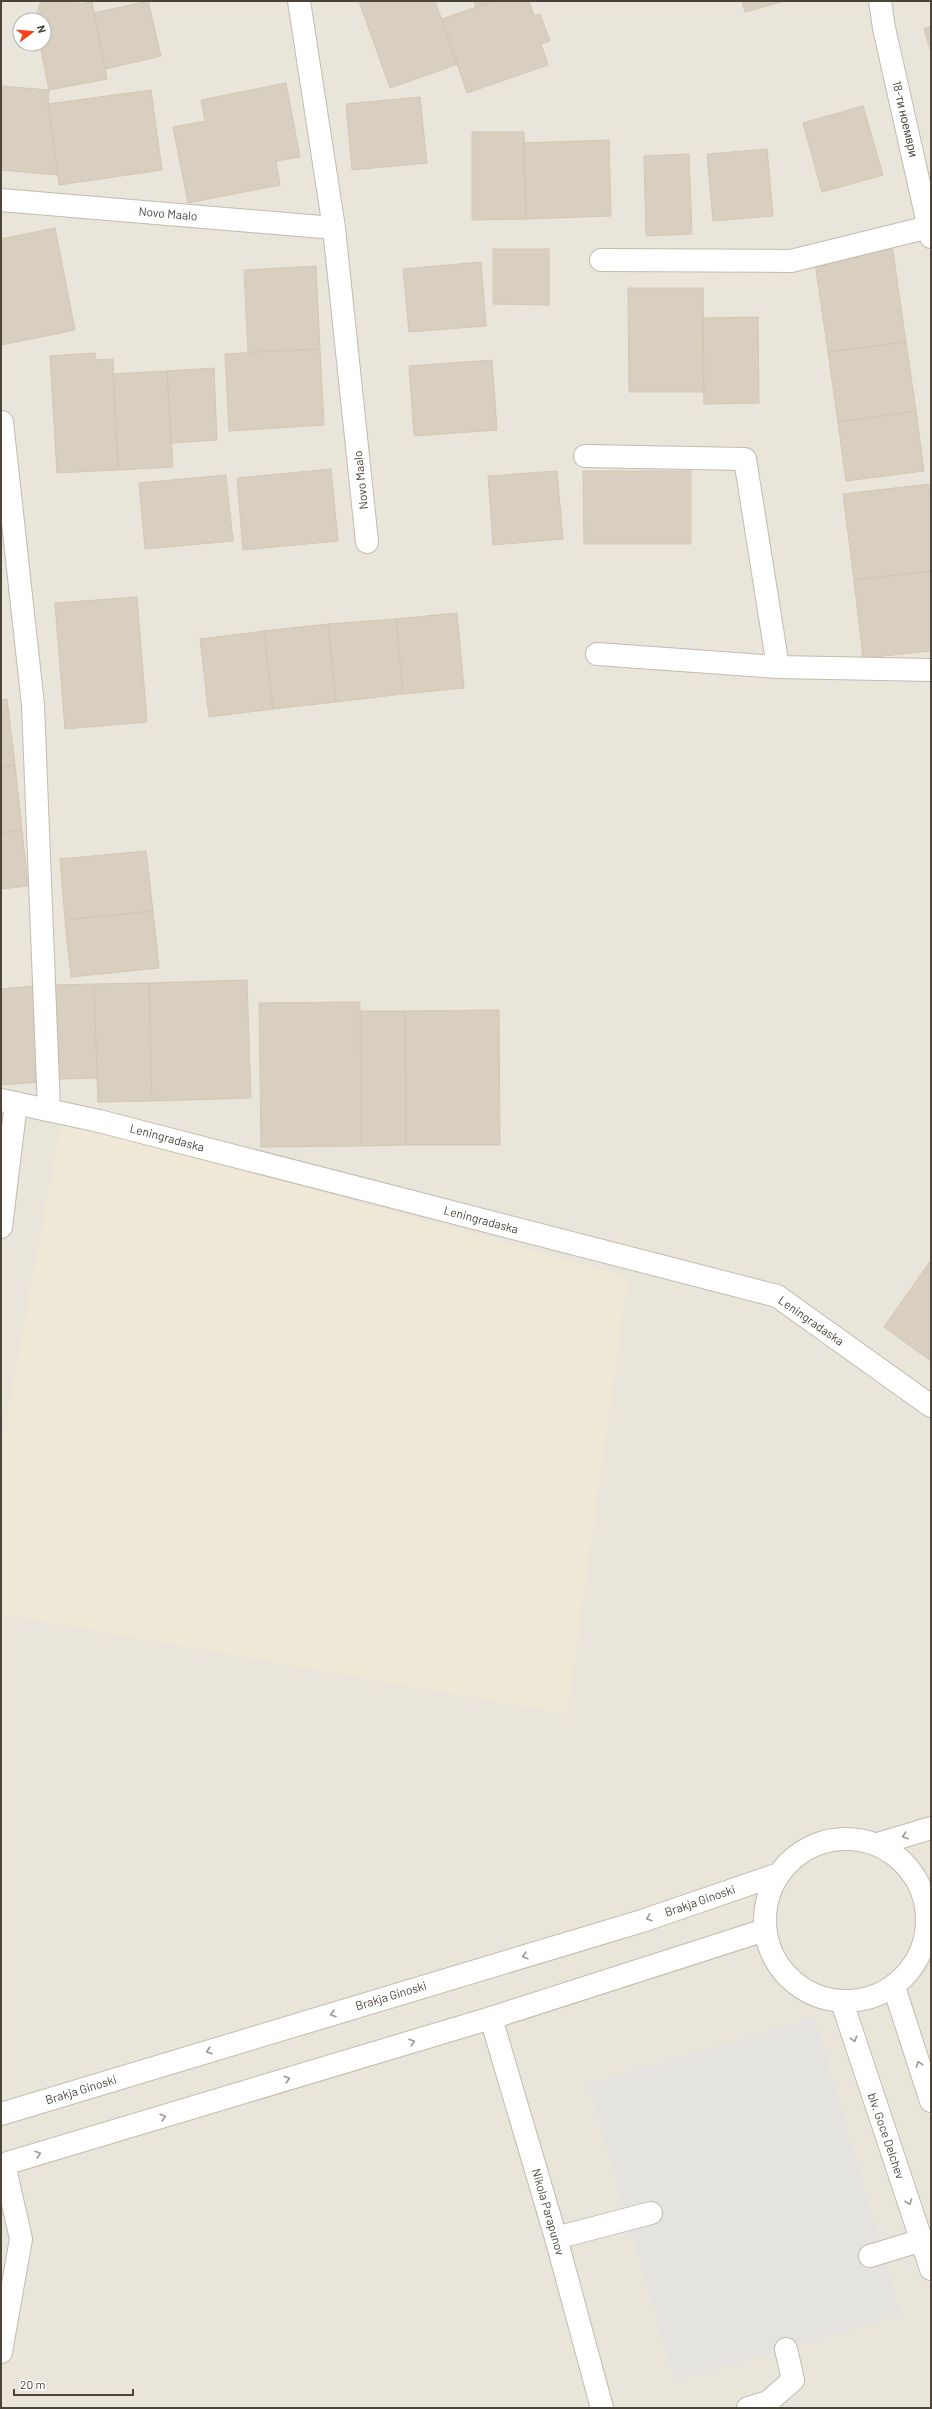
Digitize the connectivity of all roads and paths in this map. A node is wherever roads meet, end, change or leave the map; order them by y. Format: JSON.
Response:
{"nodes":[{"id":1,"x":299,"y":1,"type":"edge"},
{"id":2,"x":880,"y":1,"type":"edge"},
{"id":3,"x":1,"y":200,"type":"edge"},
{"id":4,"x":334,"y":228,"type":"junction"},
{"id":5,"x":930,"y":232,"type":"edge"},
{"id":6,"x":601,"y":260,"type":"dead end"},
{"id":7,"x":2,"y":422,"type":"dead end"},
{"id":8,"x":585,"y":456,"type":"dead end"},
{"id":9,"x":367,"y":542,"type":"dead end"},
{"id":10,"x":596,"y":654,"type":"dead end"},
{"id":11,"x":778,"y":667,"type":"junction"},
{"id":12,"x":931,"y":670,"type":"edge"},
{"id":13,"x":9,"y":1101,"type":"edge"},
{"id":14,"x":50,"y":1109,"type":"junction"},
{"id":15,"x":1,"y":1227,"type":"edge"},
{"id":16,"x":931,"y":1406,"type":"edge"},
{"id":17,"x":931,"y":1828,"type":"edge"},
{"id":18,"x":878,"y":1844,"type":"junction"},
{"id":19,"x":779,"y":1874,"type":"junction"},
{"id":20,"x":926,"y":1884,"type":"edge"},
{"id":21,"x":765,"y":1930,"type":"junction"},
{"id":22,"x":894,"y":1987,"type":"junction"},
{"id":23,"x":842,"y":2002,"type":"junction"},
{"id":24,"x":491,"y":2018,"type":"junction"},
{"id":25,"x":931,"y":2101,"type":"edge"},
{"id":26,"x":1,"y":2114,"type":"edge"},
{"id":27,"x":2,"y":2165,"type":"edge"},
{"id":28,"x":651,"y":2213,"type":"dead end"},
{"id":29,"x":556,"y":2238,"type":"junction"},
{"id":30,"x":922,"y":2240,"type":"junction"},
{"id":31,"x":870,"y":2256,"type":"dead end"},
{"id":32,"x":931,"y":2269,"type":"edge"},
{"id":33,"x":786,"y":2349,"type":"dead end"},
{"id":34,"x":1,"y":2352,"type":"edge"},
{"id":35,"x":602,"y":2408,"type":"edge"},
{"id":36,"x":748,"y":2408,"type":"edge"}],
"edges":[{"from":1,"to":4,"type":"street","name":"Novo Maalo"},
{"from":2,"to":5,"type":"street","name":"18-ти ноември"},
{"from":3,"to":4,"type":"street","name":"Novo Maalo"},
{"from":4,"to":9,"type":"street","name":"Novo Maalo"},
{"from":5,"to":6,"type":"street"},
{"from":7,"to":14,"type":"street"},
{"from":8,"to":11,"type":"street"},
{"from":10,"to":11,"type":"street"},
{"from":11,"to":12,"type":"street"},
{"from":13,"to":14,"type":"street","name":"Leningradaska"},
{"from":13,"to":15,"type":"street"},
{"from":14,"to":16,"type":"street","name":"Leningradaska"},
{"from":17,"to":18,"type":"street","name":"Brakja Ginoski","one_way":true},
{"from":18,"to":19,"type":"street","name":"Brakja Ginoski"},
{"from":18,"to":20,"type":"street","name":"Brakja Ginoski"},
{"from":19,"to":21,"type":"street","name":"Brakja Ginoski"},
{"from":19,"to":26,"type":"street","name":"Brakja Ginoski","one_way":true},
{"from":20,"to":22,"type":"street","name":"Brakja Ginoski"},
{"from":21,"to":23,"type":"street","name":"Brakja Ginoski"},
{"from":21,"to":24,"type":"street"},
{"from":22,"to":23,"type":"street","name":"Brakja Ginoski"},
{"from":25,"to":22,"type":"street","one_way":true},
{"from":23,"to":30,"type":"street","name":"blv. Goce Delchev","one_way":true},
{"from":27,"to":24,"type":"street","one_way":true},
{"from":24,"to":29,"type":"street","name":"Nikola Parapunov"},
{"from":27,"to":34,"type":"street"},
{"from":28,"to":29,"type":"street"},
{"from":29,"to":35,"type":"street","name":"Nikola Parapunov"},
{"from":30,"to":31,"type":"street"},
{"from":30,"to":32,"type":"street","name":"blv. Goce Delchev"},
{"from":33,"to":36,"type":"street"}]}
